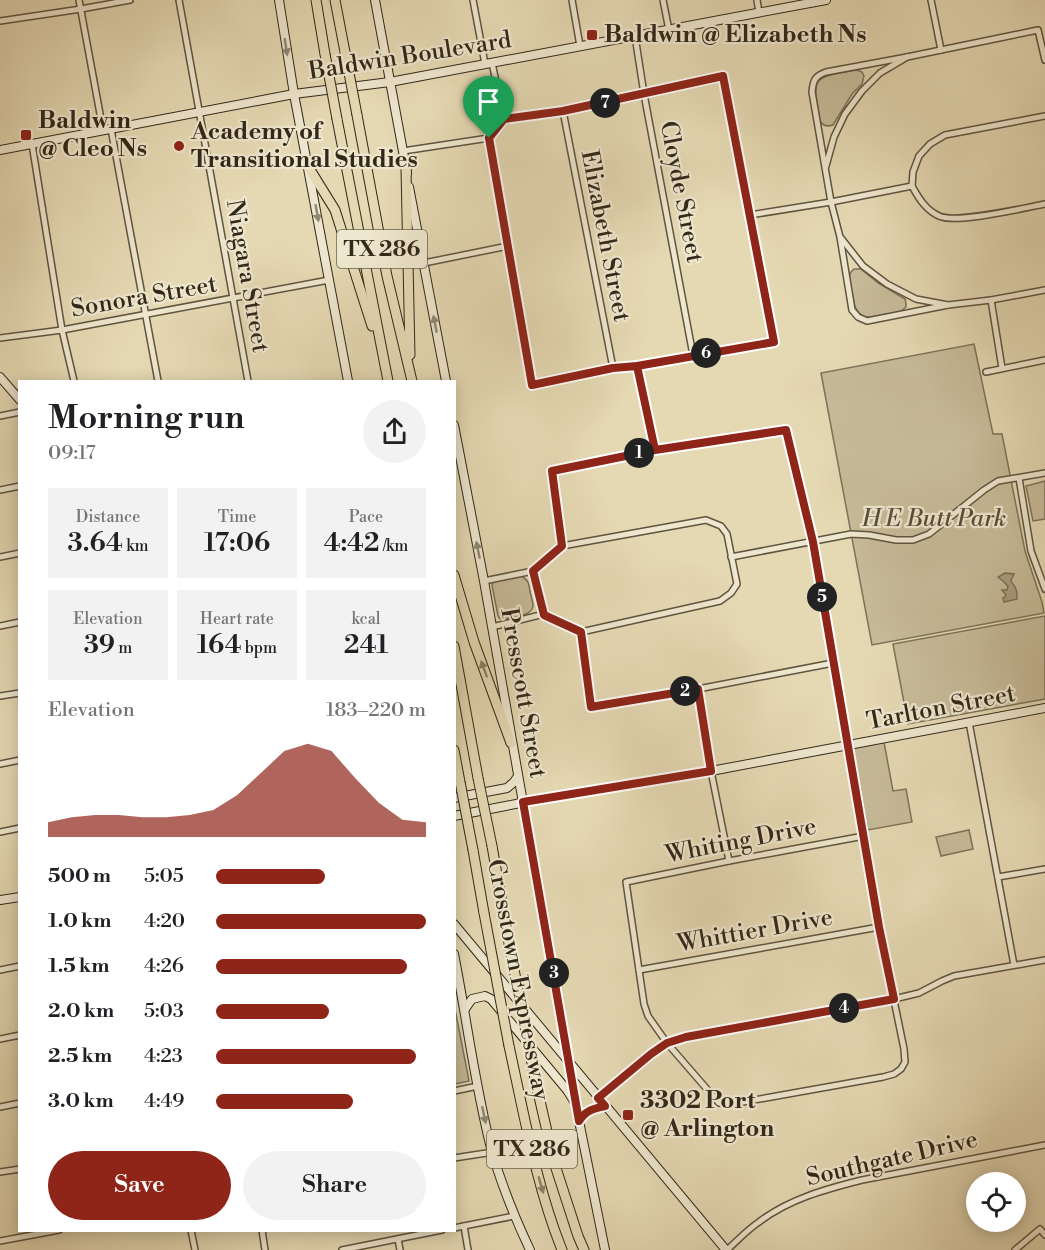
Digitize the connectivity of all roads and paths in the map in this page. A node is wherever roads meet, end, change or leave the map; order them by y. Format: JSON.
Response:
{"nodes":[{"id":1,"x":79,"y":0,"type":"edge"},
{"id":2,"x":130,"y":0,"type":"edge"},
{"id":3,"x":178,"y":0,"type":"edge"},
{"id":4,"x":279,"y":0,"type":"edge"},
{"id":5,"x":309,"y":0,"type":"edge"},
{"id":6,"x":316,"y":0,"type":"edge"},
{"id":7,"x":335,"y":0,"type":"edge"},
{"id":8,"x":375,"y":0,"type":"edge"},
{"id":9,"x":473,"y":0,"type":"edge"},
{"id":10,"x":572,"y":0,"type":"edge"},
{"id":11,"x":663,"y":0,"type":"edge"},
{"id":12,"x":757,"y":0,"type":"edge"},
{"id":13,"x":826,"y":0,"type":"edge"},
{"id":14,"x":931,"y":0,"type":"edge"},
{"id":15,"x":81,"y":9,"type":"junction"},
{"id":16,"x":759,"y":13,"type":"junction"},
{"id":17,"x":0,"y":21,"type":"edge"},
{"id":18,"x":669,"y":30,"type":"junction"},
{"id":19,"x":635,"y":36,"type":"junction"},
{"id":20,"x":580,"y":46,"type":"junction"},
{"id":21,"x":324,"y":50,"type":"junction"},
{"id":22,"x":941,"y":50,"type":"junction"},
{"id":23,"x":907,"y":57,"type":"junction"},
{"id":24,"x":1045,"y":60,"type":"edge"},
{"id":25,"x":489,"y":64,"type":"junction"},
{"id":26,"x":390,"y":82,"type":"junction"},
{"id":27,"x":294,"y":94,"type":"junction"},
{"id":28,"x":644,"y":94,"type":"junction"},
{"id":29,"x":563,"y":111,"type":"junction"},
{"id":30,"x":199,"y":112,"type":"junction"},
{"id":31,"x":1045,"y":116,"type":"edge"},
{"id":32,"x":504,"y":119,"type":"junction"},
{"id":33,"x":107,"y":129,"type":"junction"},
{"id":34,"x":489,"y":138,"type":"junction"},
{"id":35,"x":32,"y":144,"type":"junction"},
{"id":36,"x":0,"y":150,"type":"edge"},
{"id":37,"x":403,"y":151,"type":"junction"},
{"id":38,"x":309,"y":168,"type":"junction"},
{"id":39,"x":826,"y":168,"type":"junction"},
{"id":40,"x":406,"y":170,"type":"junction"},
{"id":41,"x":912,"y":186,"type":"junction"},
{"id":42,"x":831,"y":202,"type":"junction"},
{"id":43,"x":1045,"y":204,"type":"edge"},
{"id":44,"x":750,"y":215,"type":"junction"},
{"id":45,"x":840,"y":237,"type":"junction"},
{"id":46,"x":508,"y":246,"type":"junction"},
{"id":47,"x":424,"y":263,"type":"junction"},
{"id":48,"x":329,"y":280,"type":"junction"},
{"id":49,"x":1045,"y":290,"type":"edge"},
{"id":50,"x":232,"y":299,"type":"junction"},
{"id":51,"x":991,"y":300,"type":"junction"},
{"id":52,"x":948,"y":305,"type":"junction"},
{"id":53,"x":146,"y":315,"type":"junction"},
{"id":54,"x":62,"y":330,"type":"junction"},
{"id":55,"x":0,"y":338,"type":"edge"},
{"id":56,"x":693,"y":355,"type":"junction"},
{"id":57,"x":1045,"y":360,"type":"edge"},
{"id":58,"x":385,"y":365,"type":"junction"},
{"id":59,"x":637,"y":366,"type":"junction"},
{"id":60,"x":613,"y":368,"type":"junction"},
{"id":61,"x":1002,"y":369,"type":"junction"},
{"id":62,"x":986,"y":372,"type":"dead end"},
{"id":63,"x":0,"y":377,"type":"edge"},
{"id":64,"x":411,"y":378,"type":"edge"},
{"id":65,"x":74,"y":380,"type":"edge"},
{"id":66,"x":158,"y":380,"type":"edge"},
{"id":67,"x":248,"y":380,"type":"edge"},
{"id":68,"x":348,"y":380,"type":"edge"},
{"id":69,"x":388,"y":380,"type":"edge"},
{"id":70,"x":446,"y":380,"type":"edge"},
{"id":71,"x":18,"y":398,"type":"edge"},
{"id":72,"x":18,"y":412,"type":"edge"},
{"id":73,"x":0,"y":416,"type":"edge"},
{"id":74,"x":456,"y":435,"type":"edge"},
{"id":75,"x":655,"y":450,"type":"junction"},
{"id":76,"x":1045,"y":473,"type":"edge"},
{"id":77,"x":1018,"y":477,"type":"junction"},
{"id":78,"x":18,"y":486,"type":"edge"},
{"id":79,"x":0,"y":490,"type":"edge"},
{"id":80,"x":813,"y":542,"type":"junction"},
{"id":81,"x":562,"y":546,"type":"junction"},
{"id":82,"x":18,"y":554,"type":"edge"},
{"id":83,"x":0,"y":557,"type":"edge"},
{"id":84,"x":731,"y":557,"type":"junction"},
{"id":85,"x":533,"y":571,"type":"junction"},
{"id":86,"x":484,"y":581,"type":"junction"},
{"id":87,"x":456,"y":582,"type":"edge"},
{"id":88,"x":1045,"y":589,"type":"edge"},
{"id":89,"x":544,"y":615,"type":"junction"},
{"id":90,"x":18,"y":622,"type":"edge"},
{"id":91,"x":0,"y":626,"type":"edge"},
{"id":92,"x":492,"y":627,"type":"junction"},
{"id":93,"x":581,"y":632,"type":"junction"},
{"id":94,"x":456,"y":657,"type":"edge"},
{"id":95,"x":833,"y":663,"type":"junction"},
{"id":96,"x":698,"y":689,"type":"junction"},
{"id":97,"x":18,"y":693,"type":"edge"},
{"id":98,"x":0,"y":696,"type":"edge"},
{"id":99,"x":1045,"y":708,"type":"edge"},
{"id":100,"x":969,"y":722,"type":"junction"},
{"id":101,"x":511,"y":743,"type":"junction"},
{"id":102,"x":847,"y":745,"type":"junction"},
{"id":103,"x":18,"y":760,"type":"edge"},
{"id":104,"x":456,"y":761,"type":"edge"},
{"id":105,"x":0,"y":764,"type":"edge"},
{"id":106,"x":711,"y":771,"type":"junction"},
{"id":107,"x":518,"y":776,"type":"junction"},
{"id":108,"x":456,"y":798,"type":"edge"},
{"id":109,"x":523,"y":802,"type":"junction"},
{"id":110,"x":456,"y":816,"type":"edge"},
{"id":111,"x":18,"y":828,"type":"edge"},
{"id":112,"x":0,"y":832,"type":"edge"},
{"id":113,"x":864,"y":836,"type":"junction"},
{"id":114,"x":729,"y":861,"type":"junction"},
{"id":115,"x":1045,"y":868,"type":"edge"},
{"id":116,"x":998,"y":877,"type":"junction"},
{"id":117,"x":18,"y":897,"type":"edge"},
{"id":118,"x":0,"y":900,"type":"edge"},
{"id":119,"x":456,"y":926,"type":"edge"},
{"id":120,"x":879,"y":927,"type":"junction"},
{"id":121,"x":1045,"y":960,"type":"edge"},
{"id":122,"x":456,"y":964,"type":"edge"},
{"id":123,"x":1014,"y":965,"type":"junction"},
{"id":124,"x":18,"y":966,"type":"edge"},
{"id":125,"x":0,"y":970,"type":"edge"},
{"id":126,"x":639,"y":970,"type":"junction"},
{"id":127,"x":894,"y":999,"type":"junction"},
{"id":128,"x":465,"y":1009,"type":"junction"},
{"id":129,"x":18,"y":1035,"type":"edge"},
{"id":130,"x":0,"y":1039,"type":"edge"},
{"id":131,"x":667,"y":1043,"type":"junction"},
{"id":132,"x":570,"y":1062,"type":"junction"},
{"id":133,"x":478,"y":1086,"type":"junction"},
{"id":134,"x":456,"y":1091,"type":"edge"},
{"id":135,"x":598,"y":1098,"type":"junction"},
{"id":136,"x":18,"y":1103,"type":"edge"},
{"id":137,"x":605,"y":1106,"type":"junction"},
{"id":138,"x":0,"y":1107,"type":"edge"},
{"id":139,"x":577,"y":1108,"type":"junction"},
{"id":140,"x":579,"y":1121,"type":"junction"},
{"id":141,"x":1045,"y":1145,"type":"edge"},
{"id":142,"x":493,"y":1152,"type":"junction"},
{"id":143,"x":456,"y":1158,"type":"edge"},
{"id":144,"x":18,"y":1169,"type":"edge"},
{"id":145,"x":0,"y":1172,"type":"edge"},
{"id":146,"x":514,"y":1216,"type":"junction"},
{"id":147,"x":464,"y":1226,"type":"junction"},
{"id":148,"x":456,"y":1228,"type":"edge"},
{"id":149,"x":48,"y":1232,"type":"edge"},
{"id":150,"x":191,"y":1232,"type":"edge"},
{"id":151,"x":262,"y":1232,"type":"edge"},
{"id":152,"x":432,"y":1232,"type":"edge"},
{"id":153,"x":1045,"y":1235,"type":"edge"},
{"id":154,"x":398,"y":1239,"type":"junction"},
{"id":155,"x":0,"y":1241,"type":"edge"},
{"id":156,"x":195,"y":1250,"type":"edge"},
{"id":157,"x":265,"y":1250,"type":"edge"},
{"id":158,"x":342,"y":1250,"type":"edge"},
{"id":159,"x":400,"y":1250,"type":"edge"},
{"id":160,"x":468,"y":1250,"type":"edge"},
{"id":161,"x":530,"y":1250,"type":"edge"},
{"id":162,"x":562,"y":1250,"type":"edge"},
{"id":163,"x":584,"y":1250,"type":"edge"},
{"id":164,"x":605,"y":1250,"type":"edge"},
{"id":165,"x":726,"y":1250,"type":"edge"},
{"id":166,"x":1015,"y":1250,"type":"edge"}],
"edges":[{"from":1,"to":15,"type":"street"},
{"from":2,"to":15,"type":"street"},
{"from":3,"to":30,"type":"street","name":"Niagara Street"},
{"from":4,"to":27,"type":"main road","one_way":true},
{"from":5,"to":21,"type":"highway"},
{"from":6,"to":21,"type":"highway","number":"TX 286"},
{"from":7,"to":64,"type":"highway","number":"TX 286","bridge":true},
{"from":8,"to":26,"type":"main road"},
{"from":9,"to":25,"type":"street"},
{"from":10,"to":20,"type":"street"},
{"from":11,"to":18,"type":"street"},
{"from":12,"to":16,"type":"street"},
{"from":13,"to":16,"type":"main road","name":"Baldwin Boulevard"},
{"from":14,"to":22,"type":"street"},
{"from":15,"to":17,"type":"street"},
{"from":15,"to":33,"type":"street"},
{"from":16,"to":18,"type":"main road","name":"Baldwin Boulevard"},
{"from":18,"to":19,"type":"main road","name":"Baldwin Boulevard"},
{"from":19,"to":20,"type":"main road","name":"Baldwin Boulevard"},
{"from":19,"to":28,"type":"street","name":"Cloyde Street"},
{"from":20,"to":25,"type":"main road","name":"Baldwin Boulevard"},
{"from":21,"to":58,"type":"highway","number":"TX 286","bridge":true},
{"from":22,"to":23,"type":"street"},
{"from":22,"to":24,"type":"street"},
{"from":23,"to":39,"type":"street"},
{"from":23,"to":39,"type":"street"},
{"from":25,"to":26,"type":"main road","name":"Baldwin Boulevard"},
{"from":25,"to":32,"type":"street"},
{"from":26,"to":27,"type":"main road","name":"Baldwin Boulevard"},
{"from":26,"to":37,"type":"main road"},
{"from":27,"to":30,"type":"main road","name":"Baldwin Boulevard"},
{"from":27,"to":38,"type":"main road"},
{"from":28,"to":29,"type":"street"},
{"from":28,"to":44,"type":"street"},
{"from":28,"to":56,"type":"street","name":"Cloyde Street"},
{"from":29,"to":32,"type":"street"},
{"from":29,"to":60,"type":"street","name":"Elizabeth Street"},
{"from":30,"to":33,"type":"main road","name":"Baldwin Boulevard"},
{"from":30,"to":50,"type":"street","name":"Niagara Street"},
{"from":31,"to":41,"type":"street"},
{"from":32,"to":34,"type":"street"},
{"from":33,"to":35,"type":"main road","name":"Baldwin Boulevard"},
{"from":33,"to":53,"type":"street"},
{"from":34,"to":37,"type":"street"},
{"from":34,"to":46,"type":"street"},
{"from":35,"to":36,"type":"main road","name":"Baldwin Boulevard"},
{"from":35,"to":54,"type":"street"},
{"from":37,"to":40,"type":"main road"},
{"from":38,"to":48,"type":"main road","one_way":true},
{"from":38,"to":58,"type":"highway"},
{"from":39,"to":42,"type":"street"},
{"from":40,"to":47,"type":"main road"},
{"from":40,"to":64,"type":"highway"},
{"from":41,"to":42,"type":"street"},
{"from":41,"to":43,"type":"street"},
{"from":42,"to":44,"type":"street"},
{"from":42,"to":45,"type":"street"},
{"from":44,"to":56,"type":"street"},
{"from":45,"to":52,"type":"street"},
{"from":45,"to":52,"type":"street"},
{"from":46,"to":47,"type":"street"},
{"from":46,"to":60,"type":"street"},
{"from":70,"to":47,"type":"main road","one_way":true},
{"from":48,"to":50,"type":"street","name":"Sonora Street"},
{"from":48,"to":68,"type":"main road"},
{"from":49,"to":51,"type":"street"},
{"from":50,"to":53,"type":"street","name":"Sonora Street"},
{"from":50,"to":67,"type":"street","name":"Niagara Street"},
{"from":51,"to":52,"type":"street"},
{"from":51,"to":61,"type":"street"},
{"from":53,"to":54,"type":"street","name":"Sonora Street"},
{"from":53,"to":66,"type":"street"},
{"from":54,"to":55,"type":"street","name":"Sonora Street"},
{"from":54,"to":65,"type":"street"},
{"from":56,"to":59,"type":"street"},
{"from":57,"to":61,"type":"street"},
{"from":58,"to":69,"type":"highway","number":"TX 286"},
{"from":59,"to":60,"type":"street"},
{"from":59,"to":75,"type":"street"},
{"from":61,"to":62,"type":"street"},
{"from":63,"to":71,"type":"main road"},
{"from":72,"to":73,"type":"street"},
{"from":86,"to":74,"type":"main road","name":"Presscott Street","one_way":true},
{"from":75,"to":80,"type":"street"},
{"from":75,"to":81,"type":"street"},
{"from":76,"to":77,"type":"street"},
{"from":77,"to":80,"type":"street"},
{"from":77,"to":88,"type":"street"},
{"from":78,"to":79,"type":"street"},
{"from":80,"to":84,"type":"street"},
{"from":80,"to":95,"type":"street"},
{"from":81,"to":84,"type":"street"},
{"from":81,"to":85,"type":"street"},
{"from":82,"to":83,"type":"street"},
{"from":84,"to":93,"type":"street"},
{"from":85,"to":86,"type":"street"},
{"from":85,"to":89,"type":"street"},
{"from":86,"to":92,"type":"main road","name":"Presscott Street"},
{"from":101,"to":87,"type":"highway","one_way":true},
{"from":89,"to":92,"type":"street"},
{"from":89,"to":93,"type":"street"},
{"from":90,"to":91,"type":"street"},
{"from":92,"to":101,"type":"main road","name":"Presscott Street"},
{"from":93,"to":96,"type":"street"},
{"from":94,"to":163,"type":"highway","name":"Crosstown Expressway","number":"TX 286","bridge":true},
{"from":95,"to":96,"type":"street"},
{"from":95,"to":102,"type":"street"},
{"from":96,"to":106,"type":"street"},
{"from":97,"to":98,"type":"street"},
{"from":99,"to":100,"type":"main road","name":"Tarlton Street"},
{"from":100,"to":102,"type":"main road","name":"Tarlton Street"},
{"from":100,"to":116,"type":"street"},
{"from":101,"to":107,"type":"main road","name":"Presscott Street"},
{"from":102,"to":106,"type":"main road","name":"Tarlton Street"},
{"from":102,"to":113,"type":"street"},
{"from":103,"to":105,"type":"street"},
{"from":104,"to":162,"type":"highway","name":"Crosstown Expressway","number":"TX 286","one_way":true,"bridge":true},
{"from":106,"to":109,"type":"main road","name":"Tarlton Street"},
{"from":106,"to":114,"type":"street"},
{"from":107,"to":108,"type":"main road"},
{"from":107,"to":109,"type":"main road","name":"Presscott Street"},
{"from":109,"to":110,"type":"main road","name":"Tarlton Street"},
{"from":109,"to":132,"type":"main road","name":"Presscott Street"},
{"from":111,"to":112,"type":"street"},
{"from":113,"to":114,"type":"street","name":"Whiting Drive"},
{"from":113,"to":120,"type":"street"},
{"from":114,"to":126,"type":"street","name":"Whiting Drive"},
{"from":115,"to":116,"type":"street"},
{"from":116,"to":123,"type":"street"},
{"from":117,"to":118,"type":"main road"},
{"from":119,"to":132,"type":"main road"},
{"from":120,"to":126,"type":"street","name":"Whittier Drive"},
{"from":120,"to":127,"type":"street"},
{"from":121,"to":123,"type":"street"},
{"from":122,"to":128,"type":"main road"},
{"from":123,"to":127,"type":"street"},
{"from":124,"to":125,"type":"street"},
{"from":126,"to":131,"type":"street"},
{"from":127,"to":131,"type":"street"},
{"from":127,"to":131,"type":"street"},
{"from":128,"to":133,"type":"main road"},
{"from":128,"to":139,"type":"main road"},
{"from":129,"to":130,"type":"street"},
{"from":131,"to":135,"type":"street"},
{"from":132,"to":135,"type":"main road"},
{"from":132,"to":139,"type":"main road","name":"Presscott Street"},
{"from":133,"to":134,"type":"street"},
{"from":133,"to":142,"type":"main road","one_way":true},
{"from":135,"to":137,"type":"main road"},
{"from":136,"to":138,"type":"street"},
{"from":137,"to":140,"type":"main road"},
{"from":137,"to":165,"type":"main road"},
{"from":139,"to":140,"type":"main road","name":"Presscott Street"},
{"from":140,"to":164,"type":"main road","name":"Presscott Street"},
{"from":141,"to":165,"type":"street","name":"Southgate Drive"},
{"from":142,"to":143,"type":"street"},
{"from":142,"to":146,"type":"main road"},
{"from":144,"to":145,"type":"street"},
{"from":146,"to":147,"type":"street"},
{"from":146,"to":161,"type":"main road"},
{"from":147,"to":148,"type":"street"},
{"from":147,"to":160,"type":"street"},
{"from":149,"to":155,"type":"street"},
{"from":150,"to":156,"type":"street"},
{"from":151,"to":157,"type":"street"},
{"from":152,"to":154,"type":"street"},
{"from":153,"to":166,"type":"street"},
{"from":154,"to":158,"type":"street"},
{"from":154,"to":159,"type":"street"}]}
